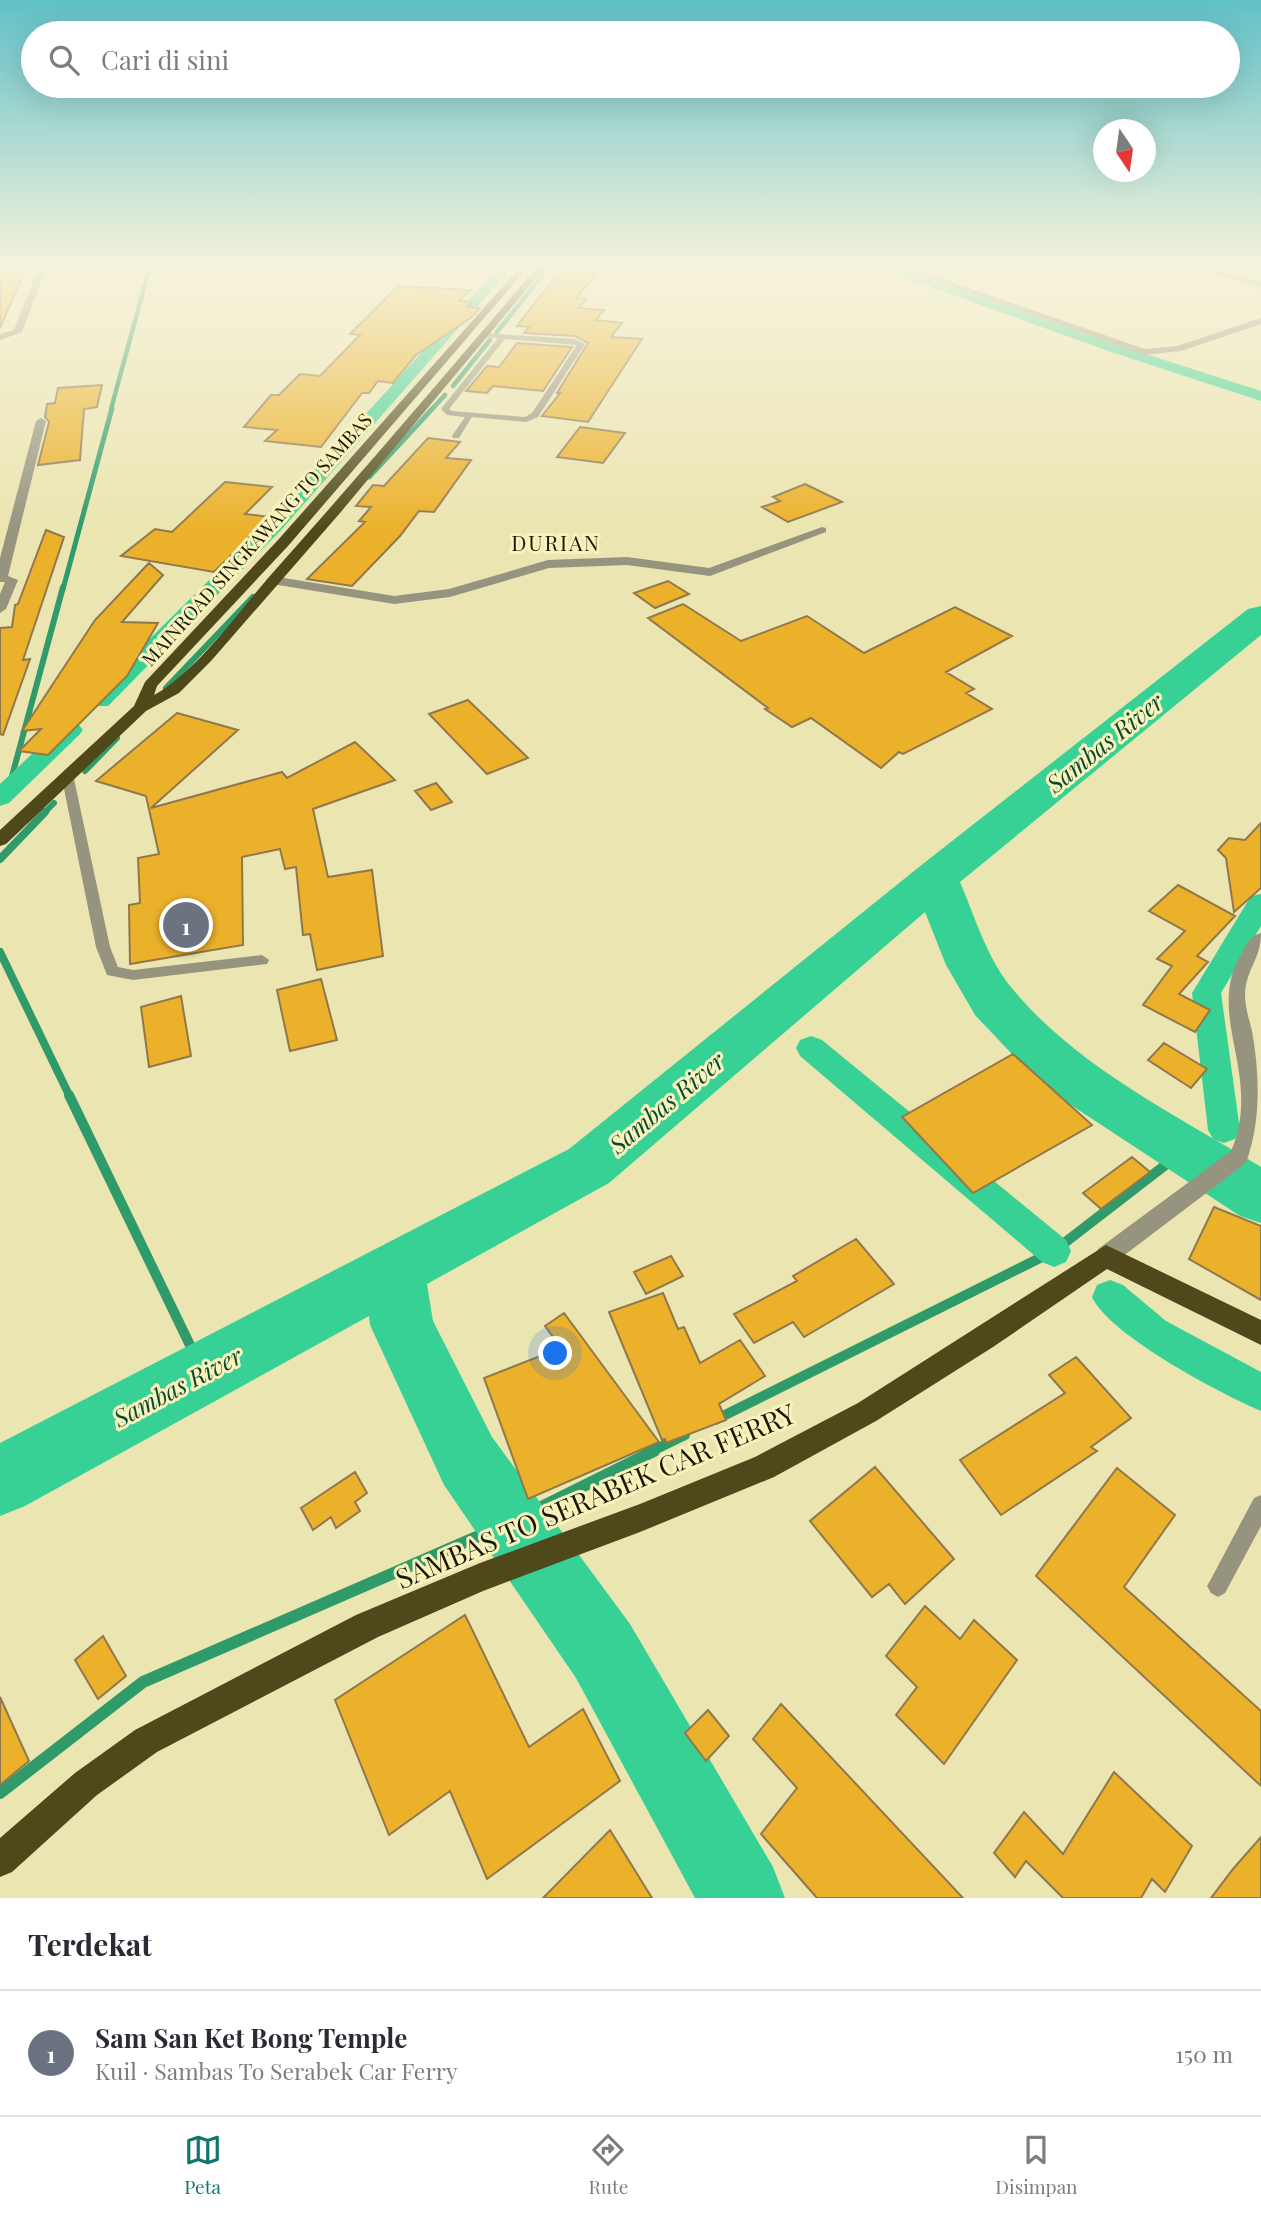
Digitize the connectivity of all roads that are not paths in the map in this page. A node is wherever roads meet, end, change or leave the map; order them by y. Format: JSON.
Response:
{"nodes":[{"id":1,"x":446,"y":355,"type":"edge"},
{"id":2,"x":467,"y":355,"type":"edge"},
{"id":3,"x":488,"y":355,"type":"edge"},
{"id":4,"x":576,"y":355,"type":"edge"},
{"id":5,"x":438,"y":389,"type":"junction"},
{"id":6,"x":459,"y":391,"type":"junction"},
{"id":7,"x":400,"y":407,"type":"junction"},
{"id":8,"x":420,"y":410,"type":"junction"},
{"id":9,"x":470,"y":415,"type":"junction"},
{"id":10,"x":41,"y":421,"type":"dead end"},
{"id":11,"x":456,"y":436,"type":"dead end"},
{"id":12,"x":822,"y":530,"type":"dead end"},
{"id":13,"x":0,"y":578,"type":"edge"},
{"id":14,"x":272,"y":580,"type":"junction"},
{"id":15,"x":0,"y":609,"type":"edge"},
{"id":16,"x":141,"y":708,"type":"junction"},
{"id":17,"x":68,"y":779,"type":"junction"},
{"id":18,"x":0,"y":841,"type":"edge"},
{"id":19,"x":1261,"y":939,"type":"edge"},
{"id":20,"x":262,"y":960,"type":"dead end"},
{"id":21,"x":1249,"y":1150,"type":"edge"},
{"id":22,"x":1106,"y":1256,"type":"junction"},
{"id":23,"x":1261,"y":1333,"type":"edge"},
{"id":24,"x":1261,"y":1505,"type":"edge"},
{"id":25,"x":1218,"y":1586,"type":"dead end"},
{"id":26,"x":0,"y":1860,"type":"edge"}],
"edges":[{"from":1,"to":7,"type":"highway","name":"MAINROAD SINGKAWANG TO SAMBAS"},
{"from":2,"to":5,"type":"highway","name":"MAINROAD SINGKAWANG TO SAMBAS"},
{"from":3,"to":6,"type":"lane"},
{"from":4,"to":9,"type":"lane"},
{"from":5,"to":6,"type":"lane"},
{"from":5,"to":8,"type":"highway","name":"MAINROAD SINGKAWANG TO SAMBAS"},
{"from":6,"to":9,"type":"lane"},
{"from":7,"to":8,"type":"highway"},
{"from":7,"to":16,"type":"highway","name":"MAINROAD SINGKAWANG TO SAMBAS"},
{"from":8,"to":14,"type":"highway","name":"MAINROAD SINGKAWANG TO SAMBAS"},
{"from":9,"to":11,"type":"lane"},
{"from":10,"to":13,"type":"street"},
{"from":12,"to":14,"type":"street"},
{"from":13,"to":15,"type":"street"},
{"from":14,"to":16,"type":"highway","name":"MAINROAD SINGKAWANG TO SAMBAS"},
{"from":16,"to":17,"type":"highway"},
{"from":17,"to":18,"type":"highway"},
{"from":17,"to":20,"type":"lane"},
{"from":19,"to":21,"type":"street"},
{"from":21,"to":22,"type":"street"},
{"from":22,"to":23,"type":"highway"},
{"from":22,"to":26,"type":"highway","name":"SAMBAS TO SERABEK CAR FERRY"},
{"from":24,"to":25,"type":"lane"}]}
